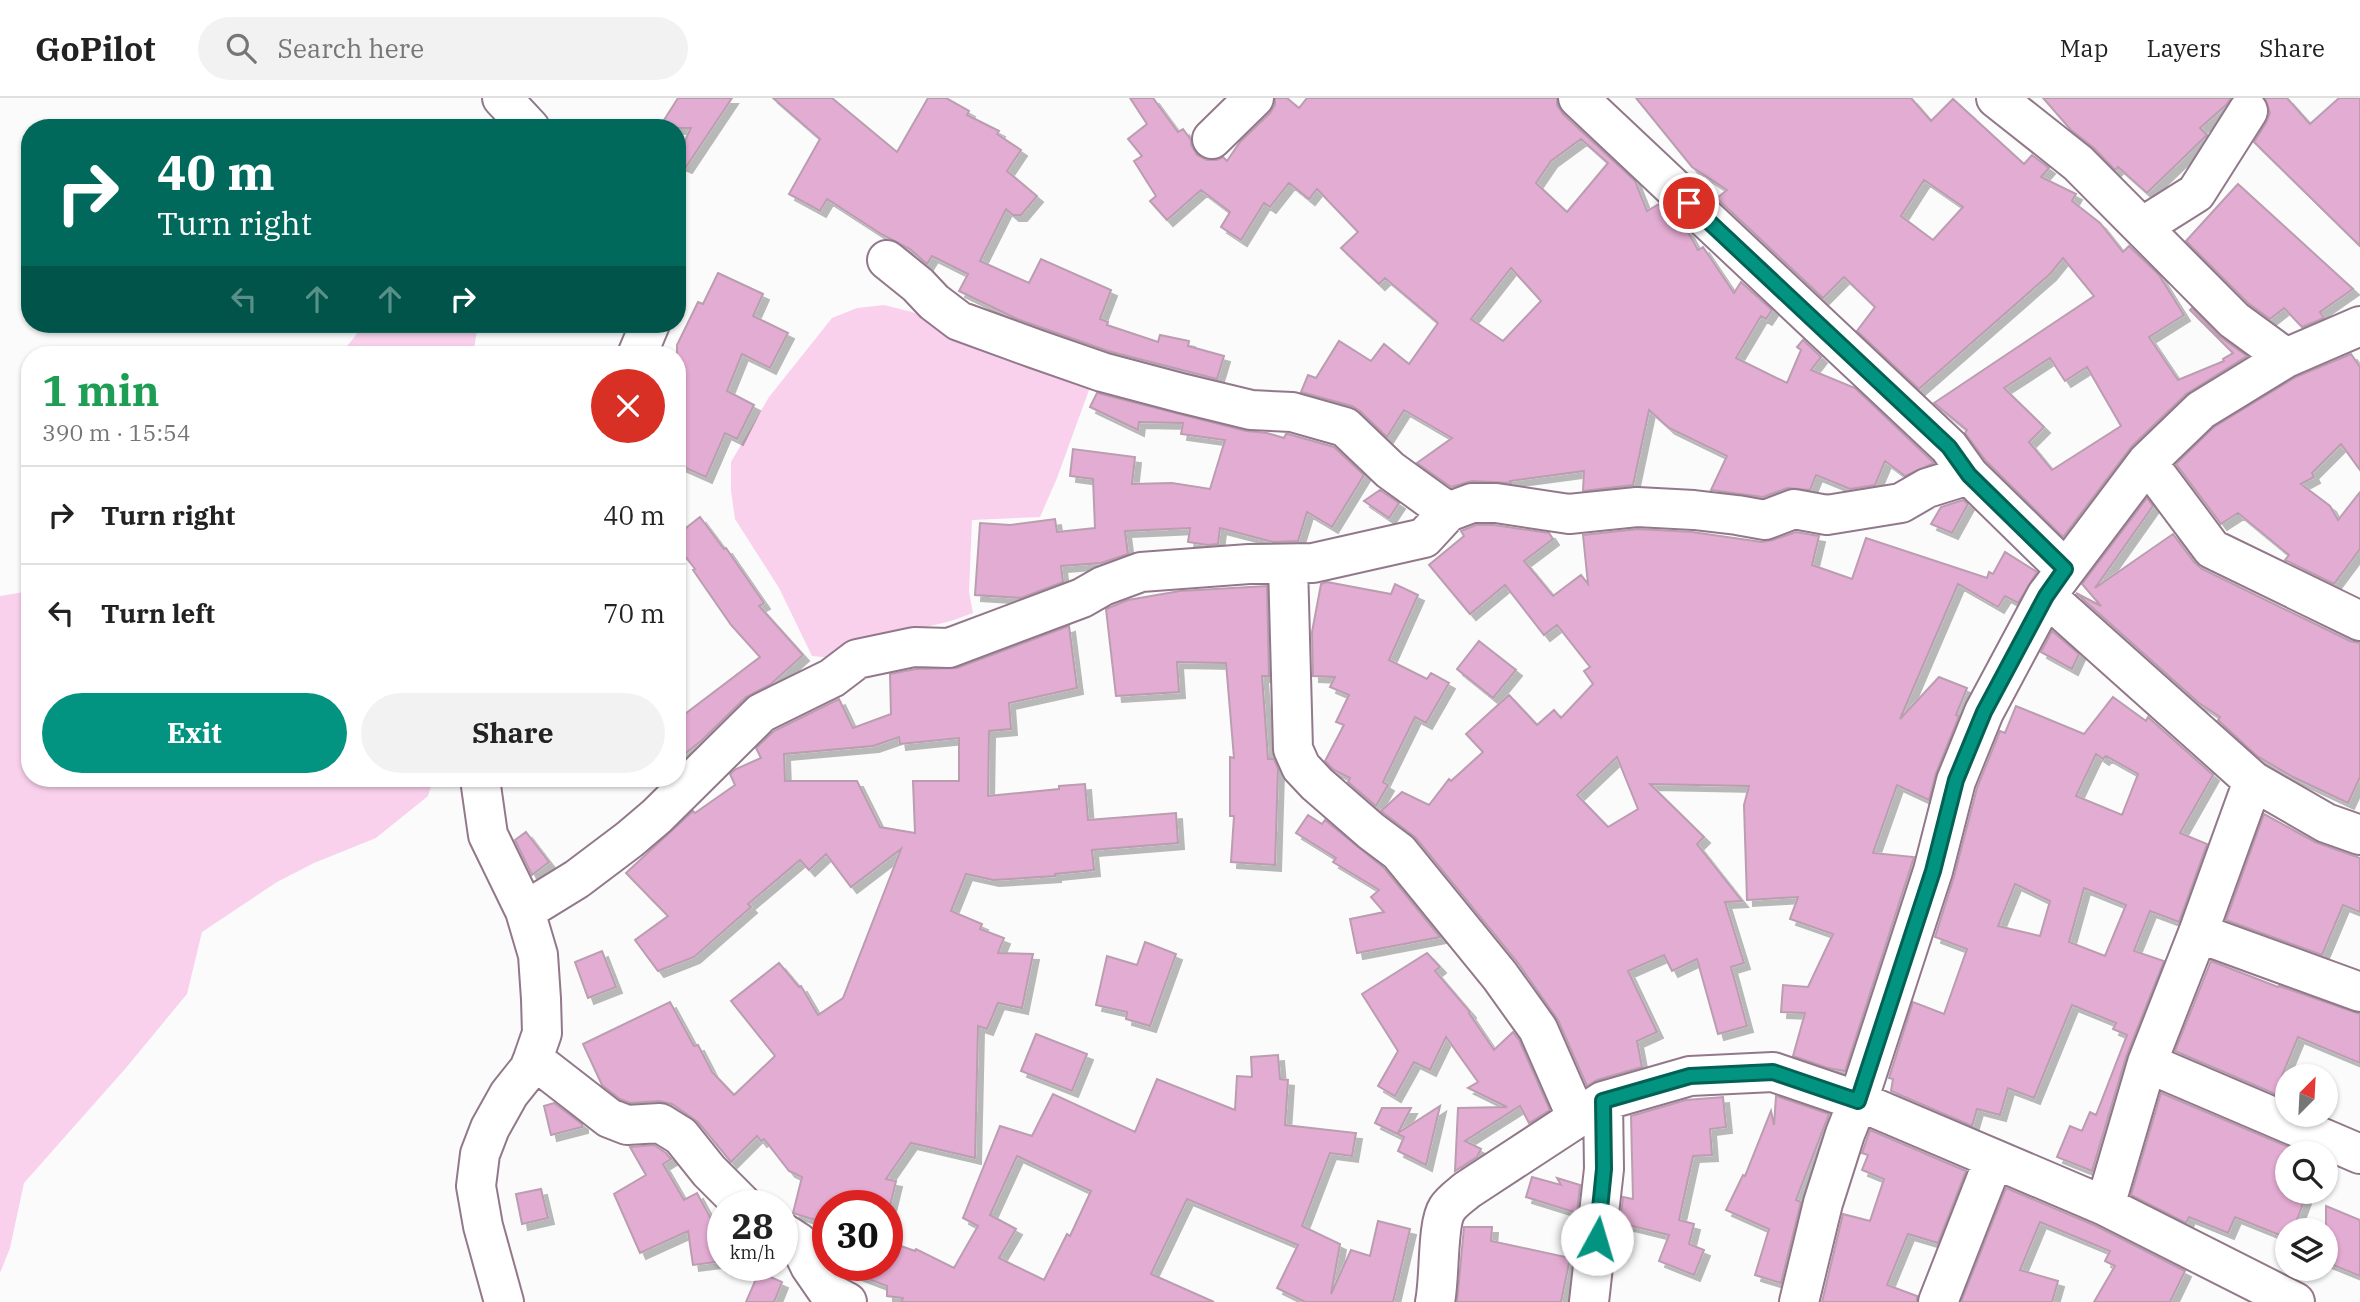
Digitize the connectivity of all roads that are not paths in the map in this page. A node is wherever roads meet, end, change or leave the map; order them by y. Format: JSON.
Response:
{"nodes":[{"id":1,"x":502,"y":98,"type":"edge"},
{"id":2,"x":1254,"y":98,"type":"edge"},
{"id":3,"x":1578,"y":98,"type":"edge"},
{"id":4,"x":1996,"y":98,"type":"edge"},
{"id":5,"x":2248,"y":111,"type":"dead end"},
{"id":6,"x":522,"y":119,"type":"edge"},
{"id":7,"x":1212,"y":139,"type":"dead end"},
{"id":8,"x":2143,"y":227,"type":"junction"},
{"id":9,"x":887,"y":260,"type":"dead end"},
{"id":10,"x":2359,"y":328,"type":"edge"},
{"id":11,"x":2286,"y":358,"type":"junction"},
{"id":12,"x":2147,"y":462,"type":"junction"},
{"id":13,"x":1969,"y":475,"type":"junction"},
{"id":14,"x":1448,"y":512,"type":"junction"},
{"id":15,"x":1288,"y":565,"type":"junction"},
{"id":16,"x":2055,"y":582,"type":"junction"},
{"id":17,"x":2360,"y":621,"type":"edge"},
{"id":18,"x":2253,"y":781,"type":"junction"},
{"id":19,"x":481,"y":787,"type":"edge"},
{"id":20,"x":2360,"y":835,"type":"edge"},
{"id":21,"x":525,"y":911,"type":"junction"},
{"id":22,"x":2198,"y":933,"type":"junction"},
{"id":23,"x":2360,"y":992,"type":"edge"},
{"id":24,"x":533,"y":1059,"type":"junction"},
{"id":25,"x":2147,"y":1063,"type":"junction"},
{"id":26,"x":1858,"y":1101,"type":"junction"},
{"id":27,"x":1590,"y":1110,"type":"junction"},
{"id":28,"x":2360,"y":1154,"type":"edge"},
{"id":29,"x":1994,"y":1159,"type":"junction"},
{"id":30,"x":728,"y":1190,"type":"edge"},
{"id":31,"x":2105,"y":1206,"type":"junction"},
{"id":32,"x":798,"y":1242,"type":"edge"},
{"id":33,"x":504,"y":1302,"type":"edge"},
{"id":34,"x":847,"y":1302,"type":"edge"},
{"id":35,"x":1435,"y":1302,"type":"edge"},
{"id":36,"x":1588,"y":1302,"type":"edge"},
{"id":37,"x":1800,"y":1302,"type":"edge"},
{"id":38,"x":1938,"y":1302,"type":"edge"},
{"id":39,"x":2295,"y":1302,"type":"edge"}],
"edges":[{"from":1,"to":6,"type":"street"},
{"from":2,"to":7,"type":"street"},
{"from":3,"to":13,"type":"street"},
{"from":4,"to":8,"type":"street"},
{"from":5,"to":8,"type":"street"},
{"from":8,"to":11,"type":"street"},
{"from":9,"to":14,"type":"street"},
{"from":10,"to":11,"type":"street"},
{"from":11,"to":12,"type":"street"},
{"from":12,"to":16,"type":"street"},
{"from":12,"to":17,"type":"street"},
{"from":13,"to":14,"type":"street"},
{"from":13,"to":16,"type":"street"},
{"from":14,"to":15,"type":"street"},
{"from":15,"to":21,"type":"street"},
{"from":15,"to":27,"type":"street"},
{"from":16,"to":18,"type":"street"},
{"from":16,"to":26,"type":"street"},
{"from":18,"to":20,"type":"street"},
{"from":18,"to":22,"type":"street"},
{"from":19,"to":21,"type":"street"},
{"from":21,"to":24,"type":"street"},
{"from":22,"to":23,"type":"street"},
{"from":22,"to":25,"type":"street"},
{"from":24,"to":30,"type":"street"},
{"from":24,"to":33,"type":"street"},
{"from":25,"to":28,"type":"street"},
{"from":25,"to":31,"type":"street"},
{"from":26,"to":27,"type":"street"},
{"from":26,"to":29,"type":"street"},
{"from":26,"to":37,"type":"street"},
{"from":27,"to":35,"type":"street"},
{"from":27,"to":36,"type":"street"},
{"from":29,"to":31,"type":"street"},
{"from":29,"to":38,"type":"street"},
{"from":31,"to":39,"type":"street"},
{"from":32,"to":34,"type":"street"}]}
